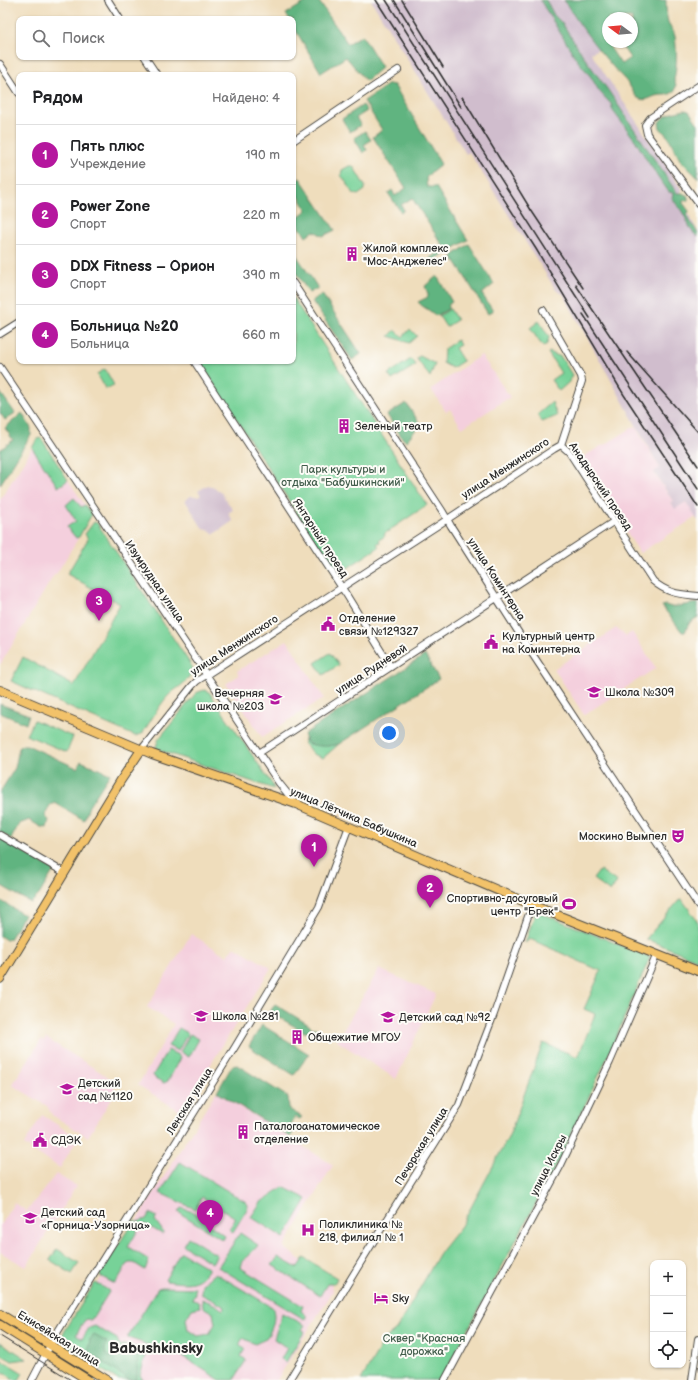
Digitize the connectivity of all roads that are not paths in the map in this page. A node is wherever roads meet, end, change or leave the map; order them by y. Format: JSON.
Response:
{"nodes":[{"id":1,"x":108,"y":0,"type":"edge"},
{"id":2,"x":118,"y":16,"type":"edge"},
{"id":3,"x":147,"y":60,"type":"edge"},
{"id":4,"x":0,"y":64,"type":"edge"},
{"id":5,"x":398,"y":70,"type":"dead end"},
{"id":6,"x":155,"y":72,"type":"edge"},
{"id":7,"x":698,"y":86,"type":"edge"},
{"id":8,"x":16,"y":88,"type":"edge"},
{"id":9,"x":296,"y":139,"type":"edge"},
{"id":10,"x":698,"y":203,"type":"edge"},
{"id":11,"x":296,"y":288,"type":"edge"},
{"id":12,"x":543,"y":310,"type":"dead end"},
{"id":13,"x":16,"y":324,"type":"edge"},
{"id":14,"x":0,"y":334,"type":"edge"},
{"id":15,"x":196,"y":364,"type":"edge"},
{"id":16,"x":0,"y":368,"type":"edge"},
{"id":17,"x":561,"y":445,"type":"junction"},
{"id":18,"x":447,"y":519,"type":"junction"},
{"id":19,"x":614,"y":522,"type":"junction"},
{"id":20,"x":342,"y":588,"type":"junction"},
{"id":21,"x":698,"y":596,"type":"edge"},
{"id":22,"x":497,"y":597,"type":"junction"},
{"id":23,"x":391,"y":667,"type":"junction"},
{"id":24,"x":207,"y":676,"type":"junction"},
{"id":25,"x":0,"y":690,"type":"edge"},
{"id":26,"x":141,"y":750,"type":"junction"},
{"id":27,"x":259,"y":753,"type":"junction"},
{"id":28,"x":296,"y":804,"type":"junction"},
{"id":29,"x":349,"y":826,"type":"junction"},
{"id":30,"x":0,"y":836,"type":"edge"},
{"id":31,"x":65,"y":873,"type":"junction"},
{"id":32,"x":532,"y":905,"type":"junction"},
{"id":33,"x":698,"y":905,"type":"edge"},
{"id":34,"x":656,"y":954,"type":"junction"},
{"id":35,"x":698,"y":971,"type":"edge"},
{"id":36,"x":0,"y":979,"type":"edge"},
{"id":37,"x":0,"y":1314,"type":"edge"},
{"id":38,"x":0,"y":1325,"type":"edge"},
{"id":39,"x":698,"y":1339,"type":"edge"},
{"id":40,"x":51,"y":1344,"type":"junction"},
{"id":41,"x":45,"y":1353,"type":"junction"},
{"id":42,"x":696,"y":1362,"type":"edge"},
{"id":43,"x":32,"y":1380,"type":"edge"},
{"id":44,"x":88,"y":1380,"type":"edge"},
{"id":45,"x":107,"y":1380,"type":"edge"},
{"id":46,"x":289,"y":1380,"type":"edge"},
{"id":47,"x":445,"y":1380,"type":"edge"},
{"id":48,"x":692,"y":1380,"type":"edge"}],
"edges":[{"from":1,"to":2,"type":"street"},
{"from":3,"to":6,"type":"street"},
{"from":4,"to":8,"type":"street"},
{"from":5,"to":9,"type":"street"},
{"from":7,"to":10,"type":"street"},
{"from":11,"to":18,"type":"street","name":"улица Коминтерна"},
{"from":12,"to":17,"type":"street","name":"Анадырский проезд"},
{"from":13,"to":14,"type":"street"},
{"from":15,"to":20,"type":"street","name":"Янтарный проезд"},
{"from":16,"to":24,"type":"street","name":"Изумрудная улица"},
{"from":17,"to":18,"type":"street","name":"улица Менжинского"},
{"from":17,"to":19,"type":"street","name":"Анадырский проезд"},
{"from":18,"to":20,"type":"street","name":"улица Менжинского"},
{"from":18,"to":22,"type":"street","name":"улица Коминтерна"},
{"from":19,"to":21,"type":"street","name":"Анадырский проезд"},
{"from":19,"to":22,"type":"street","name":"улица Рудневой"},
{"from":20,"to":23,"type":"street","name":"Янтарный проезд"},
{"from":20,"to":24,"type":"street","name":"улица Менжинского"},
{"from":22,"to":23,"type":"street","name":"улица Рудневой"},
{"from":22,"to":33,"type":"street","name":"улица Коминтерна"},
{"from":23,"to":27,"type":"street","name":"улица Рудневой"},
{"from":24,"to":26,"type":"street","name":"улица Менжинского"},
{"from":24,"to":27,"type":"street","name":"Изумрудная улица"},
{"from":25,"to":26,"type":"main road","name":"улица Лётчика Бабушкина"},
{"from":26,"to":28,"type":"main road","name":"улица Лётчика Бабушкина"},
{"from":26,"to":31,"type":"main road","name":"улица Менжинского"},
{"from":27,"to":28,"type":"street","name":"Изумрудная улица"},
{"from":28,"to":29,"type":"main road","name":"улица Лётчика Бабушкина"},
{"from":29,"to":32,"type":"main road","name":"улица Лётчика Бабушкина"},
{"from":29,"to":40,"type":"street","name":"Ленская улица"},
{"from":30,"to":31,"type":"street"},
{"from":31,"to":36,"type":"main road","name":"улица Менжинского"},
{"from":32,"to":34,"type":"main road","name":"улица Лётчика Бабушкина"},
{"from":32,"to":46,"type":"street","name":"Печорская улица"},
{"from":34,"to":35,"type":"main road","name":"улица Лётчика Бабушкина"},
{"from":34,"to":47,"type":"street","name":"улица Искры"},
{"from":37,"to":40,"type":"main road","name":"Енисейская улица"},
{"from":38,"to":41,"type":"main road","name":"Енисейская улица"},
{"from":39,"to":42,"type":"street"},
{"from":40,"to":41,"type":"street","name":"Ленская улица"},
{"from":40,"to":45,"type":"main road","name":"Енисейская улица"},
{"from":41,"to":43,"type":"street","name":"Ленская улица"},
{"from":41,"to":44,"type":"main road","name":"Енисейская улица"},
{"from":42,"to":48,"type":"street"}]}
